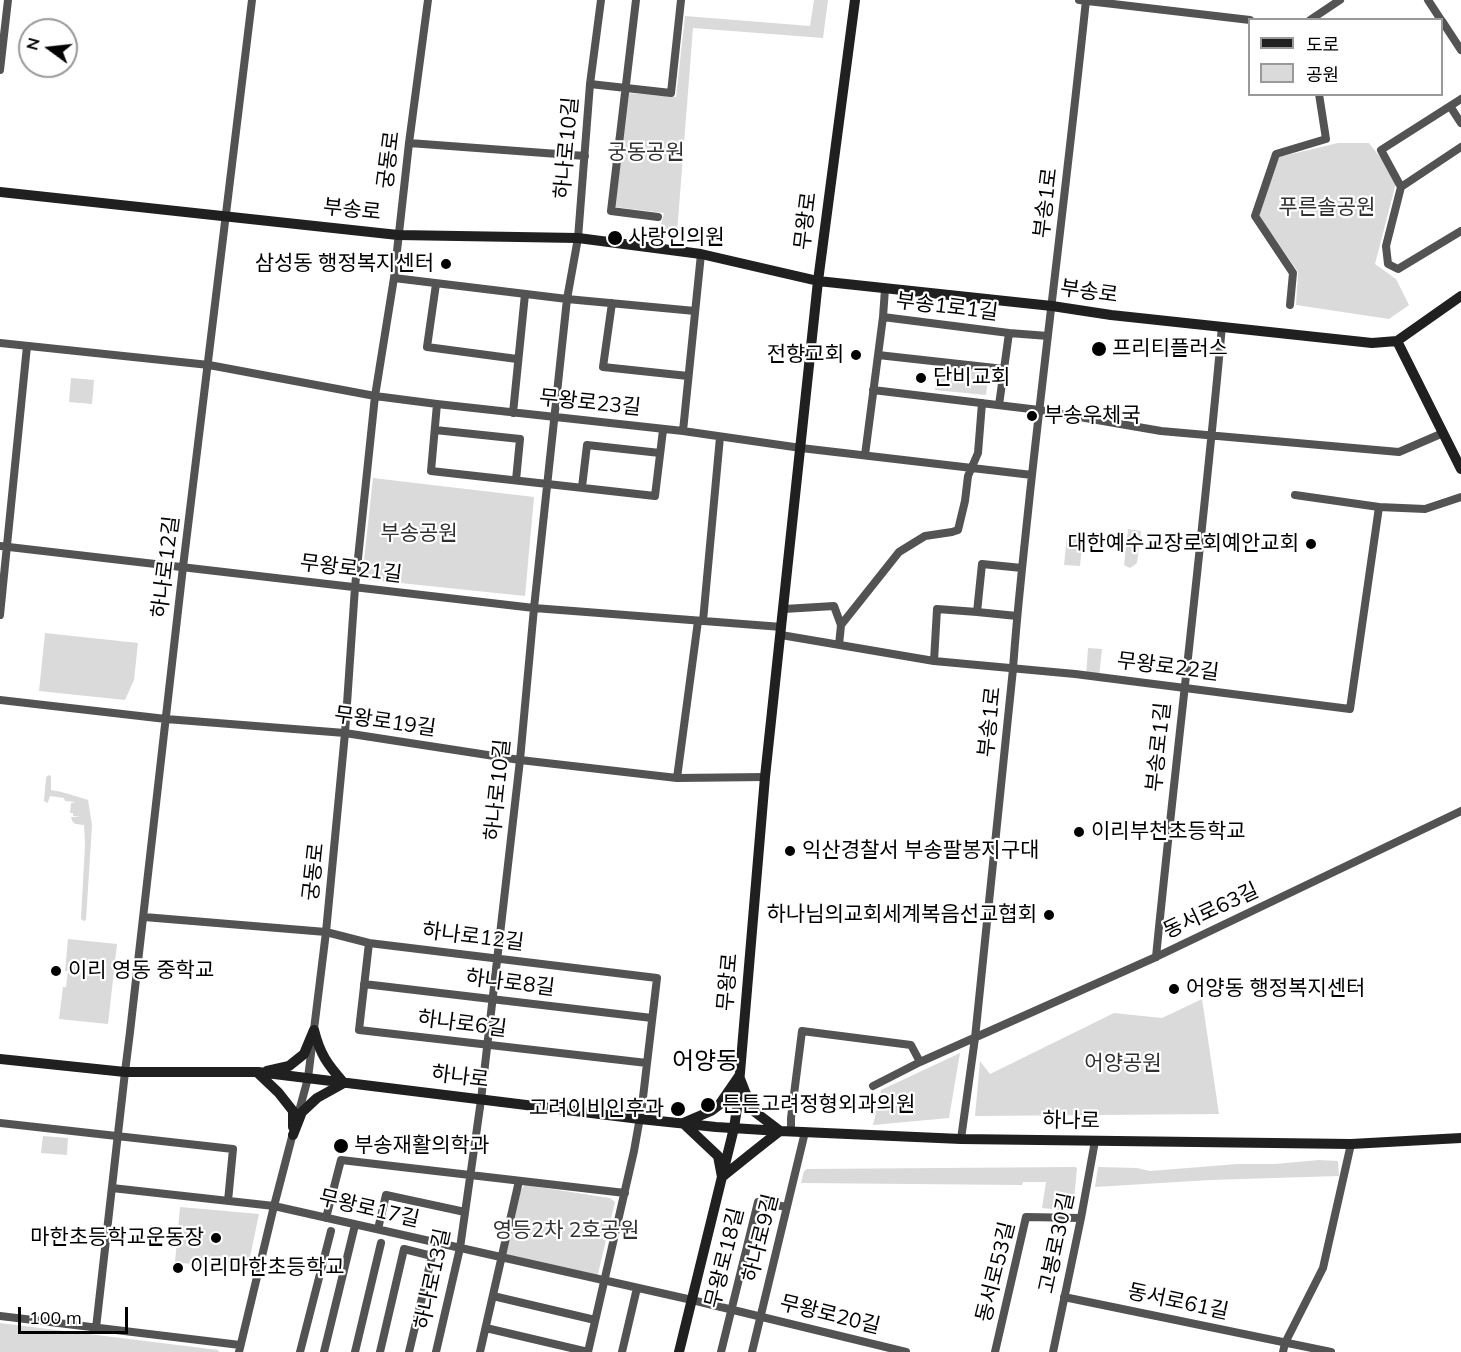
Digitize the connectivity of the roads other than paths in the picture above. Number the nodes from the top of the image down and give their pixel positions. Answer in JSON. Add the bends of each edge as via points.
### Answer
{"nodes":[{"id":1,"x":8,"y":0,"type":"edge"},
{"id":2,"x":252,"y":0,"type":"edge"},
{"id":3,"x":428,"y":0,"type":"edge"},
{"id":4,"x":601,"y":0,"type":"edge"},
{"id":5,"x":636,"y":0,"type":"edge"},
{"id":6,"x":681,"y":0,"type":"edge"},
{"id":7,"x":855,"y":0,"type":"edge"},
{"id":8,"x":1079,"y":0,"type":"edge"},
{"id":9,"x":1086,"y":0,"type":"edge"},
{"id":10,"x":1340,"y":0,"type":"edge"},
{"id":11,"x":1428,"y":0,"type":"edge"},
{"id":12,"x":1313,"y":18,"type":"edge"},
{"id":13,"x":1440,"y":18,"type":"edge"},
{"id":14,"x":1248,"y":20,"type":"edge"},
{"id":15,"x":1443,"y":23,"type":"edge"},
{"id":16,"x":1461,"y":50,"type":"edge"},
{"id":17,"x":0,"y":70,"type":"edge"},
{"id":18,"x":590,"y":84,"type":"junction"},
{"id":19,"x":626,"y":88,"type":"junction"},
{"id":20,"x":1319,"y":96,"type":"edge"},
{"id":21,"x":1461,"y":99,"type":"edge"},
{"id":22,"x":1450,"y":106,"type":"junction"},
{"id":23,"x":1461,"y":123,"type":"edge"},
{"id":24,"x":409,"y":143,"type":"junction"},
{"id":25,"x":1461,"y":147,"type":"edge"},
{"id":26,"x":585,"y":156,"type":"junction"},
{"id":27,"x":1401,"y":187,"type":"junction"},
{"id":28,"x":0,"y":192,"type":"edge"},
{"id":29,"x":226,"y":216,"type":"junction"},
{"id":30,"x":658,"y":217,"type":"dead end"},
{"id":31,"x":1461,"y":231,"type":"edge"},
{"id":32,"x":398,"y":235,"type":"junction"},
{"id":33,"x":578,"y":238,"type":"junction"},
{"id":34,"x":701,"y":254,"type":"junction"},
{"id":35,"x":394,"y":278,"type":"junction"},
{"id":36,"x":818,"y":281,"type":"junction"},
{"id":37,"x":436,"y":284,"type":"junction"},
{"id":38,"x":885,"y":289,"type":"junction"},
{"id":39,"x":525,"y":294,"type":"junction"},
{"id":40,"x":1461,"y":296,"type":"edge"},
{"id":41,"x":567,"y":299,"type":"junction"},
{"id":42,"x":612,"y":303,"type":"junction"},
{"id":43,"x":1290,"y":305,"type":"dead end"},
{"id":44,"x":1052,"y":306,"type":"junction"},
{"id":45,"x":695,"y":311,"type":"junction"},
{"id":46,"x":883,"y":317,"type":"junction"},
{"id":47,"x":1222,"y":327,"type":"junction"},
{"id":48,"x":1009,"y":333,"type":"junction"},
{"id":49,"x":1048,"y":336,"type":"junction"},
{"id":50,"x":1397,"y":341,"type":"junction"},
{"id":51,"x":0,"y":343,"type":"edge"},
{"id":52,"x":27,"y":346,"type":"junction"},
{"id":53,"x":878,"y":355,"type":"junction"},
{"id":54,"x":518,"y":359,"type":"junction"},
{"id":55,"x":209,"y":365,"type":"junction"},
{"id":56,"x":1004,"y":369,"type":"junction"},
{"id":57,"x":688,"y":376,"type":"junction"},
{"id":58,"x":873,"y":390,"type":"junction"},
{"id":59,"x":375,"y":396,"type":"junction"},
{"id":60,"x":982,"y":403,"type":"junction"},
{"id":61,"x":437,"y":404,"type":"junction"},
{"id":62,"x":999,"y":405,"type":"junction"},
{"id":63,"x":1039,"y":410,"type":"junction"},
{"id":64,"x":513,"y":413,"type":"junction"},
{"id":65,"x":555,"y":417,"type":"junction"},
{"id":66,"x":435,"y":430,"type":"junction"},
{"id":67,"x":663,"y":430,"type":"junction"},
{"id":68,"x":682,"y":431,"type":"junction"},
{"id":69,"x":1443,"y":433,"type":"junction"},
{"id":70,"x":1212,"y":434,"type":"junction"},
{"id":71,"x":720,"y":437,"type":"junction"},
{"id":72,"x":801,"y":448,"type":"junction"},
{"id":73,"x":660,"y":453,"type":"junction"},
{"id":74,"x":865,"y":455,"type":"junction"},
{"id":75,"x":972,"y":468,"type":"junction"},
{"id":76,"x":1461,"y":470,"type":"edge"},
{"id":77,"x":1032,"y":475,"type":"junction"},
{"id":78,"x":516,"y":480,"type":"junction"},
{"id":79,"x":547,"y":484,"type":"junction"},
{"id":80,"x":582,"y":488,"type":"junction"},
{"id":81,"x":1295,"y":495,"type":"dead end"},
{"id":82,"x":1461,"y":497,"type":"edge"},
{"id":83,"x":1379,"y":507,"type":"junction"},
{"id":84,"x":4,"y":546,"type":"edge"},
{"id":85,"x":183,"y":567,"type":"junction"},
{"id":86,"x":1022,"y":568,"type":"junction"},
{"id":87,"x":355,"y":587,"type":"junction"},
{"id":88,"x":534,"y":608,"type":"junction"},
{"id":89,"x":784,"y":609,"type":"junction"},
{"id":90,"x":977,"y":612,"type":"junction"},
{"id":91,"x":0,"y":615,"type":"edge"},
{"id":92,"x":1017,"y":616,"type":"junction"},
{"id":93,"x":700,"y":621,"type":"junction"},
{"id":94,"x":841,"y":625,"type":"junction"},
{"id":95,"x":781,"y":631,"type":"junction"},
{"id":96,"x":839,"y":645,"type":"junction"},
{"id":97,"x":934,"y":661,"type":"junction"},
{"id":98,"x":1013,"y":669,"type":"junction"},
{"id":99,"x":1184,"y":687,"type":"junction"},
{"id":100,"x":0,"y":700,"type":"edge"},
{"id":101,"x":166,"y":719,"type":"junction"},
{"id":102,"x":345,"y":733,"type":"junction"},
{"id":103,"x":520,"y":760,"type":"junction"},
{"id":104,"x":765,"y":777,"type":"junction"},
{"id":105,"x":677,"y":778,"type":"junction"},
{"id":106,"x":1461,"y":811,"type":"edge"},
{"id":107,"x":144,"y":917,"type":"junction"},
{"id":108,"x":326,"y":932,"type":"junction"},
{"id":109,"x":369,"y":943,"type":"junction"},
{"id":110,"x":1156,"y":957,"type":"junction"},
{"id":111,"x":497,"y":958,"type":"junction"},
{"id":112,"x":364,"y":984,"type":"junction"},
{"id":113,"x":492,"y":1000,"type":"junction"},
{"id":114,"x":652,"y":1018,"type":"junction"},
{"id":115,"x":314,"y":1030,"type":"junction"},
{"id":116,"x":975,"y":1038,"type":"junction"},
{"id":117,"x":487,"y":1046,"type":"junction"},
{"id":118,"x":0,"y":1059,"type":"edge"},
{"id":119,"x":920,"y":1062,"type":"junction"},
{"id":120,"x":647,"y":1064,"type":"junction"},
{"id":121,"x":124,"y":1072,"type":"junction"},
{"id":122,"x":258,"y":1072,"type":"junction"},
{"id":123,"x":739,"y":1076,"type":"junction"},
{"id":124,"x":308,"y":1078,"type":"junction"},
{"id":125,"x":344,"y":1083,"type":"junction"},
{"id":126,"x":873,"y":1086,"type":"dead end"},
{"id":127,"x":481,"y":1100,"type":"junction"},
{"id":128,"x":639,"y":1119,"type":"junction"},
{"id":129,"x":0,"y":1123,"type":"edge"},
{"id":130,"x":683,"y":1123,"type":"junction"},
{"id":131,"x":734,"y":1128,"type":"junction"},
{"id":132,"x":786,"y":1131,"type":"junction"},
{"id":133,"x":805,"y":1132,"type":"junction"},
{"id":134,"x":293,"y":1134,"type":"junction"},
{"id":135,"x":118,"y":1135,"type":"junction"},
{"id":136,"x":1461,"y":1138,"type":"edge"},
{"id":137,"x":961,"y":1139,"type":"junction"},
{"id":138,"x":1095,"y":1141,"type":"junction"},
{"id":139,"x":1351,"y":1144,"type":"junction"},
{"id":140,"x":471,"y":1174,"type":"junction"},
{"id":141,"x":722,"y":1177,"type":"junction"},
{"id":142,"x":519,"y":1181,"type":"junction"},
{"id":143,"x":112,"y":1188,"type":"junction"},
{"id":144,"x":625,"y":1193,"type":"junction"},
{"id":145,"x":228,"y":1201,"type":"junction"},
{"id":146,"x":274,"y":1206,"type":"junction"},
{"id":147,"x":787,"y":1208,"type":"junction"},
{"id":148,"x":465,"y":1212,"type":"junction"},
{"id":149,"x":326,"y":1218,"type":"junction"},
{"id":150,"x":1081,"y":1218,"type":"junction"},
{"id":151,"x":355,"y":1225,"type":"junction"},
{"id":152,"x":378,"y":1230,"type":"junction"},
{"id":153,"x":330,"y":1231,"type":"dead end"},
{"id":154,"x":381,"y":1243,"type":"dead end"},
{"id":155,"x":460,"y":1248,"type":"junction"},
{"id":156,"x":502,"y":1258,"type":"junction"},
{"id":157,"x":605,"y":1281,"type":"junction"},
{"id":158,"x":637,"y":1288,"type":"junction"},
{"id":159,"x":493,"y":1296,"type":"junction"},
{"id":160,"x":1064,"y":1297,"type":"junction"},
{"id":161,"x":692,"y":1300,"type":"junction"},
{"id":162,"x":731,"y":1310,"type":"junction"},
{"id":163,"x":0,"y":1316,"type":"edge"},
{"id":164,"x":760,"y":1317,"type":"junction"},
{"id":165,"x":596,"y":1320,"type":"junction"},
{"id":166,"x":96,"y":1328,"type":"junction"},
{"id":167,"x":486,"y":1328,"type":"junction"},
{"id":168,"x":1285,"y":1342,"type":"junction"},
{"id":169,"x":240,"y":1348,"type":"edge"},
{"id":170,"x":888,"y":1350,"type":"edge"},
{"id":171,"x":300,"y":1352,"type":"edge"},
{"id":172,"x":324,"y":1352,"type":"edge"},
{"id":173,"x":355,"y":1352,"type":"edge"},
{"id":174,"x":380,"y":1352,"type":"edge"},
{"id":175,"x":409,"y":1352,"type":"edge"},
{"id":176,"x":436,"y":1352,"type":"edge"},
{"id":177,"x":480,"y":1352,"type":"edge"},
{"id":178,"x":622,"y":1352,"type":"edge"},
{"id":179,"x":679,"y":1352,"type":"edge"},
{"id":180,"x":722,"y":1352,"type":"edge"},
{"id":181,"x":752,"y":1352,"type":"edge"},
{"id":182,"x":906,"y":1352,"type":"edge"},
{"id":183,"x":995,"y":1352,"type":"edge"},
{"id":184,"x":1053,"y":1352,"type":"edge"},
{"id":185,"x":1283,"y":1352,"type":"edge"},
{"id":186,"x":1329,"y":1352,"type":"edge"}],
"edges":[{"from":1,"to":17,"type":"street"},
{"from":2,"to":29,"type":"street","name":"하나로12길"},
{"from":3,"to":24,"type":"street","name":"궁동로"},
{"from":4,"to":18,"type":"street","name":"하나로10길"},
{"from":5,"to":19,"type":"street"},
{"from":6,"to":19,"type":"street","via":[[670,93]]},
{"from":7,"to":36,"type":"street","name":"무왕로"},
{"from":8,"to":9,"type":"street"},
{"from":9,"to":14,"type":"street"},
{"from":9,"to":44,"type":"street","name":"부송1로"},
{"from":10,"to":12,"type":"street"},
{"from":11,"to":13,"type":"street"},
{"from":15,"to":16,"type":"street"},
{"from":18,"to":19,"type":"street"},
{"from":18,"to":26,"type":"street","name":"하나로10길"},
{"from":19,"to":30,"type":"street","via":[[611,211]]},
{"from":20,"to":43,"type":"street","via":[[1326,139],[1276,154],[1255,216],[1293,273]]},
{"from":21,"to":22,"type":"street"},
{"from":22,"to":23,"type":"street"},
{"from":22,"to":27,"type":"street","via":[[1381,150]]},
{"from":24,"to":26,"type":"street"},
{"from":24,"to":32,"type":"street","name":"궁동로"},
{"from":25,"to":27,"type":"street"},
{"from":26,"to":33,"type":"street","name":"하나로10길"},
{"from":27,"to":31,"type":"street","via":[[1386,246],[1388,264],[1398,269]]},
{"from":28,"to":29,"type":"street","name":"부송로"},
{"from":29,"to":32,"type":"street","name":"부송로"},
{"from":29,"to":55,"type":"street","name":"하나로12길"},
{"from":32,"to":33,"type":"street","name":"부송로"},
{"from":32,"to":35,"type":"street","name":"궁동로"},
{"from":33,"to":34,"type":"street","name":"부송로"},
{"from":33,"to":41,"type":"street","name":"하나로10길"},
{"from":34,"to":36,"type":"street","name":"부송로"},
{"from":34,"to":45,"type":"street"},
{"from":35,"to":37,"type":"street"},
{"from":35,"to":59,"type":"street","name":"궁동로"},
{"from":36,"to":38,"type":"street","name":"부송로"},
{"from":36,"to":72,"type":"street","name":"무왕로"},
{"from":37,"to":39,"type":"street"},
{"from":37,"to":54,"type":"street","via":[[427,347]]},
{"from":38,"to":44,"type":"street","name":"부송로"},
{"from":38,"to":46,"type":"street"},
{"from":39,"to":41,"type":"street"},
{"from":39,"to":54,"type":"street","name":"무왕로23길"},
{"from":40,"to":50,"type":"street"},
{"from":41,"to":42,"type":"street"},
{"from":41,"to":65,"type":"street","name":"하나로10길"},
{"from":42,"to":45,"type":"street"},
{"from":42,"to":57,"type":"street","name":"무왕로23길","via":[[603,367]]},
{"from":44,"to":47,"type":"street","name":"부송로"},
{"from":44,"to":49,"type":"street","name":"부송1로"},
{"from":45,"to":57,"type":"street"},
{"from":46,"to":48,"type":"street","name":"부송1로1길"},
{"from":46,"to":53,"type":"street","name":"부송1로1길"},
{"from":47,"to":50,"type":"street","name":"부송로","via":[[1372,344]]},
{"from":47,"to":70,"type":"street","name":"부송로1길"},
{"from":48,"to":49,"type":"street","name":"부송1로1길"},
{"from":48,"to":56,"type":"street","name":"부송1로1길"},
{"from":49,"to":63,"type":"street","name":"부송1로"},
{"from":50,"to":69,"type":"street"},
{"from":51,"to":52,"type":"street"},
{"from":52,"to":55,"type":"street"},
{"from":52,"to":84,"type":"street"},
{"from":53,"to":56,"type":"street"},
{"from":53,"to":58,"type":"street","name":"부송1로1길"},
{"from":54,"to":64,"type":"street","name":"무왕로23길"},
{"from":55,"to":59,"type":"street"},
{"from":55,"to":85,"type":"street","name":"하나로12길"},
{"from":56,"to":62,"type":"street","name":"부송1로1길"},
{"from":57,"to":68,"type":"street"},
{"from":58,"to":60,"type":"street"},
{"from":58,"to":74,"type":"street","name":"부송1로1길"},
{"from":59,"to":61,"type":"street","name":"무왕로23길"},
{"from":59,"to":87,"type":"street","name":"궁동로"},
{"from":60,"to":62,"type":"street"},
{"from":60,"to":75,"type":"street","via":[[978,453]]},
{"from":61,"to":64,"type":"street","name":"무왕로23길"},
{"from":61,"to":66,"type":"street"},
{"from":62,"to":63,"type":"street"},
{"from":63,"to":70,"type":"street","via":[[1161,431]]},
{"from":63,"to":77,"type":"street","name":"부송1로"},
{"from":64,"to":65,"type":"street","name":"무왕로23길"},
{"from":65,"to":67,"type":"street","name":"무왕로23길"},
{"from":65,"to":79,"type":"street","name":"하나로10길"},
{"from":66,"to":78,"type":"street","via":[[520,439]]},
{"from":66,"to":78,"type":"street","via":[[431,471]]},
{"from":67,"to":68,"type":"street","name":"무왕로23길"},
{"from":67,"to":73,"type":"street","name":"무왕로23길"},
{"from":68,"to":71,"type":"street","name":"무왕로23길"},
{"from":69,"to":70,"type":"street","via":[[1399,452]]},
{"from":69,"to":76,"type":"street"},
{"from":70,"to":99,"type":"street","name":"부송로1길"},
{"from":71,"to":72,"type":"street","name":"무왕로23길"},
{"from":71,"to":93,"type":"street"},
{"from":72,"to":74,"type":"street"},
{"from":72,"to":89,"type":"street","name":"무왕로"},
{"from":73,"to":80,"type":"street","via":[[587,445]]},
{"from":73,"to":80,"type":"street","name":"무왕로23길","via":[[655,496]]},
{"from":74,"to":75,"type":"street"},
{"from":75,"to":77,"type":"street"},
{"from":75,"to":94,"type":"street","via":[[958,530],[925,536],[899,552]]},
{"from":77,"to":86,"type":"street","name":"부송1로"},
{"from":78,"to":79,"type":"street"},
{"from":79,"to":80,"type":"street"},
{"from":79,"to":88,"type":"street","name":"하나로10길"},
{"from":81,"to":83,"type":"street"},
{"from":82,"to":83,"type":"street","via":[[1425,509]]},
{"from":83,"to":99,"type":"street","name":"무왕로22길","via":[[1350,709]]},
{"from":84,"to":85,"type":"street","name":"무왕로21길"},
{"from":84,"to":91,"type":"street"},
{"from":85,"to":87,"type":"street","name":"무왕로21길"},
{"from":85,"to":101,"type":"street","name":"하나로12길"},
{"from":86,"to":90,"type":"street","via":[[982,564]]},
{"from":86,"to":92,"type":"street","name":"부송1로"},
{"from":87,"to":88,"type":"street","name":"무왕로21길"},
{"from":87,"to":102,"type":"street","name":"궁동로"},
{"from":88,"to":93,"type":"street","name":"무왕로21길"},
{"from":88,"to":103,"type":"street","name":"하나로10길"},
{"from":89,"to":94,"type":"street","via":[[834,606]]},
{"from":89,"to":95,"type":"street","name":"무왕로"},
{"from":90,"to":92,"type":"street"},
{"from":90,"to":97,"type":"street","via":[[937,609]]},
{"from":92,"to":98,"type":"street","name":"부송1로"},
{"from":93,"to":95,"type":"street","name":"무왕로21길"},
{"from":93,"to":105,"type":"street"},
{"from":94,"to":96,"type":"street"},
{"from":95,"to":96,"type":"street","name":"무왕로22길"},
{"from":95,"to":104,"type":"street","name":"무왕로"},
{"from":96,"to":97,"type":"street","name":"무왕로22길"},
{"from":97,"to":98,"type":"street","name":"무왕로22길"},
{"from":98,"to":99,"type":"street","name":"무왕로22길"},
{"from":98,"to":116,"type":"street","name":"부송1로"},
{"from":99,"to":110,"type":"street","name":"부송로1길"},
{"from":100,"to":101,"type":"street","name":"무왕로19길"},
{"from":101,"to":102,"type":"street","name":"무왕로19길"},
{"from":101,"to":107,"type":"street","name":"하나로12길"},
{"from":102,"to":103,"type":"street","name":"무왕로19길"},
{"from":102,"to":108,"type":"street","name":"궁동로"},
{"from":103,"to":105,"type":"street","name":"무왕로19길"},
{"from":103,"to":111,"type":"street","name":"하나로10길"},
{"from":104,"to":105,"type":"street","name":"무왕로19길"},
{"from":104,"to":123,"type":"street","name":"무왕로"},
{"from":106,"to":110,"type":"street","name":"동서로63길"},
{"from":107,"to":108,"type":"street","name":"하나로12길"},
{"from":107,"to":121,"type":"street","name":"하나로12길"},
{"from":108,"to":109,"type":"street","name":"하나로12길"},
{"from":108,"to":115,"type":"street","name":"궁동로"},
{"from":109,"to":111,"type":"street","name":"하나로12길"},
{"from":109,"to":112,"type":"street","name":"하나로6길"},
{"from":110,"to":116,"type":"street","name":"동서로63길"},
{"from":111,"to":113,"type":"street","name":"하나로10길"},
{"from":111,"to":114,"type":"street","name":"하나로12길","via":[[657,978]]},
{"from":112,"to":113,"type":"street","name":"하나로8길"},
{"from":112,"to":117,"type":"street","name":"하나로6길","via":[[359,1030]]},
{"from":113,"to":114,"type":"street","name":"하나로8길"},
{"from":113,"to":117,"type":"street","name":"하나로10길"},
{"from":114,"to":120,"type":"street","name":"하나로12길"},
{"from":115,"to":122,"type":"street","via":[[304,1054],[289,1066]]},
{"from":115,"to":124,"type":"street","name":"궁동로"},
{"from":115,"to":125,"type":"street","via":[[318,1048]]},
{"from":116,"to":119,"type":"street"},
{"from":116,"to":137,"type":"street","name":"부송1로"},
{"from":117,"to":120,"type":"street","name":"하나로6길"},
{"from":117,"to":127,"type":"street","name":"하나로10길"},
{"from":118,"to":121,"type":"street","name":"하나로"},
{"from":119,"to":126,"type":"street"},
{"from":119,"to":132,"type":"street","via":[[911,1045],[802,1031]]},
{"from":120,"to":128,"type":"street","name":"하나로12길"},
{"from":121,"to":122,"type":"street","name":"하나로"},
{"from":121,"to":135,"type":"street"},
{"from":122,"to":124,"type":"street","name":"하나로"},
{"from":122,"to":134,"type":"street","via":[[293,1111]]},
{"from":123,"to":130,"type":"street","via":[[711,1112]]},
{"from":123,"to":131,"type":"street","name":"무왕로"},
{"from":123,"to":132,"type":"street","via":[[755,1112]]},
{"from":124,"to":125,"type":"street","name":"하나로"},
{"from":124,"to":134,"type":"street","name":"궁동로"},
{"from":125,"to":127,"type":"street","name":"하나로"},
{"from":125,"to":134,"type":"street","via":[[302,1112]]},
{"from":127,"to":128,"type":"street","name":"하나로"},
{"from":127,"to":140,"type":"street","name":"하나로13길"},
{"from":128,"to":130,"type":"street","name":"하나로"},
{"from":128,"to":144,"type":"street","name":"하나로12길"},
{"from":129,"to":135,"type":"street"},
{"from":130,"to":131,"type":"street","name":"하나로"},
{"from":130,"to":141,"type":"street","via":[[718,1156]]},
{"from":131,"to":132,"type":"street","name":"하나로"},
{"from":131,"to":141,"type":"street","name":"무왕로"},
{"from":132,"to":133,"type":"street","name":"하나로"},
{"from":132,"to":141,"type":"street","via":[[759,1146]]},
{"from":133,"to":137,"type":"street","name":"하나로"},
{"from":133,"to":147,"type":"street","name":"하나로9길"},
{"from":134,"to":146,"type":"street","name":"궁동로"},
{"from":135,"to":143,"type":"street"},
{"from":135,"to":145,"type":"street","via":[[233,1149]]},
{"from":136,"to":139,"type":"street","name":"하나로"},
{"from":137,"to":138,"type":"street","name":"하나로"},
{"from":138,"to":139,"type":"street","name":"하나로"},
{"from":138,"to":150,"type":"street","name":"고봉로30길"},
{"from":139,"to":168,"type":"street","via":[[1323,1268]]},
{"from":140,"to":142,"type":"street"},
{"from":140,"to":148,"type":"street","name":"하나로13길"},
{"from":140,"to":149,"type":"street","via":[[340,1160]]},
{"from":141,"to":161,"type":"street","name":"무왕로"},
{"from":142,"to":144,"type":"street"},
{"from":142,"to":156,"type":"street"},
{"from":143,"to":145,"type":"street","name":"무왕로17길"},
{"from":143,"to":166,"type":"street"},
{"from":144,"to":157,"type":"street","name":"하나로12길"},
{"from":145,"to":146,"type":"street","name":"무왕로17길"},
{"from":146,"to":149,"type":"street","name":"무왕로17길"},
{"from":146,"to":169,"type":"street","name":"궁동로"},
{"from":147,"to":162,"type":"street","name":"무왕로18길","via":[[758,1202]]},
{"from":147,"to":164,"type":"street","name":"하나로9길"},
{"from":148,"to":152,"type":"street","name":"하나로13길","via":[[386,1195]]},
{"from":148,"to":155,"type":"street","name":"하나로13길"},
{"from":149,"to":151,"type":"street","name":"무왕로17길"},
{"from":150,"to":160,"type":"street","name":"고봉로30길"},
{"from":150,"to":183,"type":"street","name":"동서로53길","via":[[1026,1217]]},
{"from":151,"to":152,"type":"street","name":"무왕로17길"},
{"from":151,"to":172,"type":"street"},
{"from":152,"to":155,"type":"street","name":"무왕로17길"},
{"from":153,"to":171,"type":"street"},
{"from":154,"to":173,"type":"street"},
{"from":155,"to":156,"type":"street","name":"무왕로17길"},
{"from":155,"to":176,"type":"street","name":"하나로13길"},
{"from":156,"to":157,"type":"street","name":"무왕로17길"},
{"from":156,"to":159,"type":"street"},
{"from":157,"to":158,"type":"street","name":"무왕로17길"},
{"from":157,"to":165,"type":"street","name":"하나로12길"},
{"from":158,"to":161,"type":"street","name":"무왕로17길"},
{"from":158,"to":178,"type":"street"},
{"from":159,"to":165,"type":"street"},
{"from":159,"to":167,"type":"street"},
{"from":160,"to":168,"type":"street","name":"동서로61길"},
{"from":160,"to":184,"type":"street","name":"고봉로30길"},
{"from":161,"to":162,"type":"street","name":"무왕로20길"},
{"from":161,"to":179,"type":"street","name":"무왕로"},
{"from":162,"to":164,"type":"street","name":"무왕로20길"},
{"from":162,"to":180,"type":"street","name":"무왕로18길"},
{"from":163,"to":166,"type":"street","name":"궁동로"},
{"from":164,"to":170,"type":"street","name":"무왕로20길"},
{"from":164,"to":181,"type":"street","name":"하나로9길"},
{"from":165,"to":167,"type":"street","name":"하나로12길","via":[[588,1352]]},
{"from":166,"to":169,"type":"street","name":"궁동로"},
{"from":167,"to":177,"type":"street"},
{"from":168,"to":185,"type":"street"},
{"from":168,"to":186,"type":"street","name":"동서로61길"},
{"from":170,"to":182,"type":"street","name":"무왕로20길"},
{"from":174,"to":175,"type":"street","via":[[404,1249],[432,1256]]}]}
